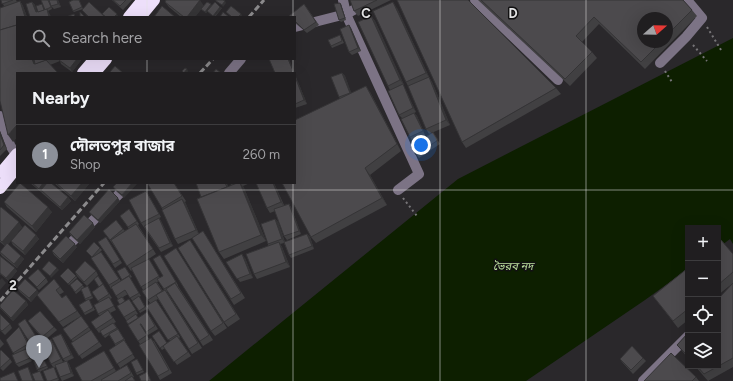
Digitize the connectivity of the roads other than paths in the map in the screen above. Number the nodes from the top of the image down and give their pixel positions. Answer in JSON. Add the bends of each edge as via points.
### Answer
{"nodes":[{"id":1,"x":143,"y":0,"type":"edge"},
{"id":2,"x":154,"y":0,"type":"edge"},
{"id":3,"x":343,"y":0,"type":"edge"},
{"id":4,"x":372,"y":0,"type":"edge"},
{"id":5,"x":475,"y":0,"type":"edge"},
{"id":6,"x":687,"y":0,"type":"edge"},
{"id":7,"x":346,"y":14,"type":"junction"},
{"id":8,"x":130,"y":16,"type":"edge"},
{"id":9,"x":141,"y":16,"type":"edge"},
{"id":10,"x":296,"y":27,"type":"edge"},
{"id":11,"x":94,"y":60,"type":"edge"},
{"id":12,"x":105,"y":60,"type":"edge"},
{"id":13,"x":240,"y":60,"type":"edge"},
{"id":14,"x":660,"y":63,"type":"dead end"},
{"id":15,"x":84,"y":72,"type":"edge"},
{"id":16,"x":95,"y":72,"type":"edge"},
{"id":17,"x":230,"y":72,"type":"edge"},
{"id":18,"x":558,"y":80,"type":"edge"},
{"id":19,"x":0,"y":116,"type":"edge"},
{"id":20,"x":16,"y":159,"type":"edge"},
{"id":21,"x":0,"y":175,"type":"edge"},
{"id":22,"x":129,"y":184,"type":"edge"},
{"id":23,"x":0,"y":188,"type":"edge"},
{"id":24,"x":398,"y":190,"type":"road end"},
{"id":25,"x":58,"y":257,"type":"edge"},
{"id":26,"x":685,"y":339,"type":"edge"},
{"id":27,"x":644,"y":381,"type":"edge"}],
"edges":[{"from":1,"to":8,"type":"highway"},
{"from":2,"to":9,"type":"highway"},
{"from":3,"to":7,"type":"street"},
{"from":4,"to":7,"type":"street"},
{"from":5,"to":18,"type":"street"},
{"from":6,"to":14,"type":"street","via":[[702,18]]},
{"from":7,"to":10,"type":"street"},
{"from":7,"to":24,"type":"street","via":[[418,174]]},
{"from":11,"to":15,"type":"highway"},
{"from":12,"to":16,"type":"highway"},
{"from":13,"to":17,"type":"street"},
{"from":19,"to":20,"type":"street"},
{"from":20,"to":21,"type":"highway"},
{"from":20,"to":23,"type":"highway"},
{"from":22,"to":25,"type":"street"},
{"from":26,"to":27,"type":"street"}]}
